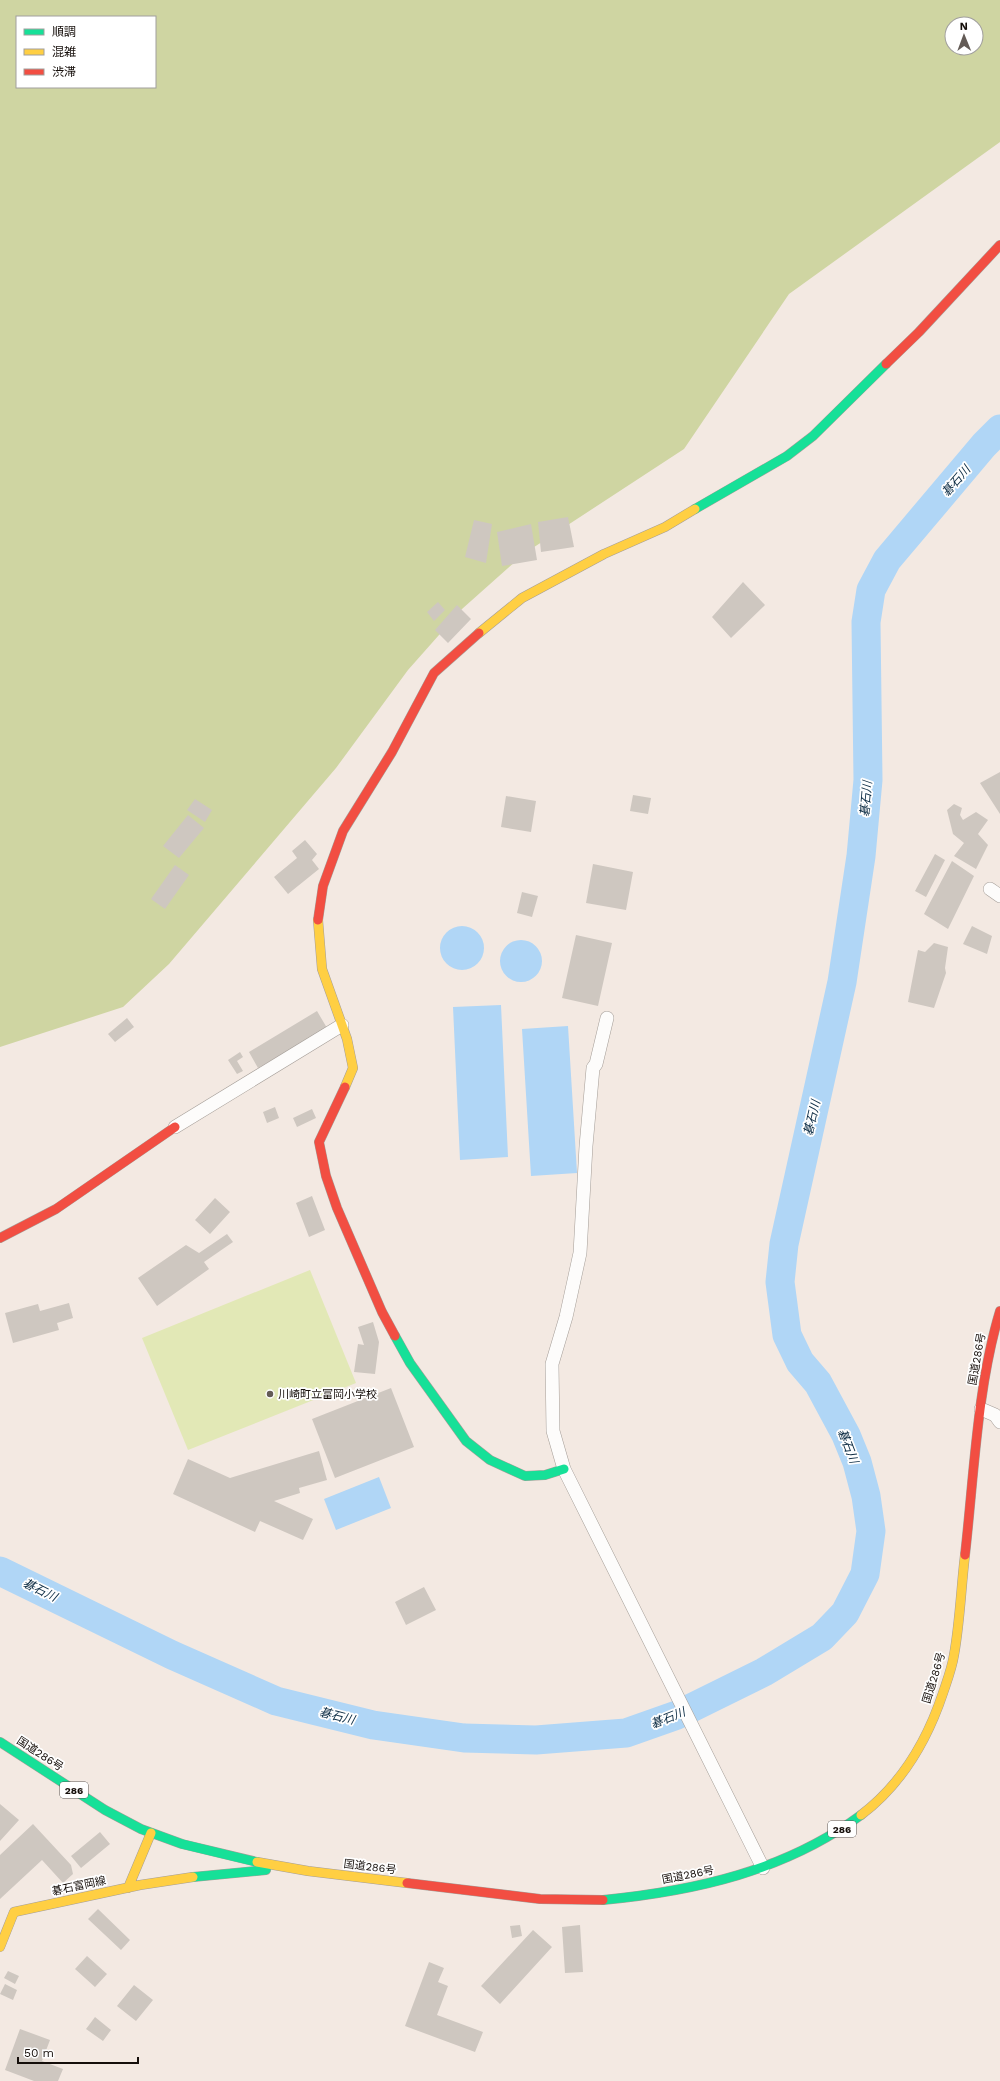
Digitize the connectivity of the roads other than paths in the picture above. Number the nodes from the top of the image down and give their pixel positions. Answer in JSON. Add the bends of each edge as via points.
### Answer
{"nodes":[{"id":1,"x":1000,"y":245,"type":"edge"},
{"id":2,"x":607,"y":1018,"type":"dead end"},
{"id":3,"x":342,"y":1025,"type":"junction"},
{"id":4,"x":175,"y":1127,"type":"joint"},
{"id":5,"x":0,"y":1238,"type":"edge"},
{"id":6,"x":1000,"y":1311,"type":"edge"},
{"id":7,"x":981,"y":1409,"type":"junction"},
{"id":8,"x":1000,"y":1422,"type":"edge"},
{"id":9,"x":564,"y":1469,"type":"junction"},
{"id":10,"x":0,"y":1742,"type":"edge"},
{"id":11,"x":151,"y":1833,"type":"junction"},
{"id":12,"x":763,"y":1868,"type":"junction"},
{"id":13,"x":295,"y":1869,"type":"junction"},
{"id":14,"x":128,"y":1888,"type":"junction"},
{"id":15,"x":0,"y":1912,"type":"edge"},
{"id":16,"x":14,"y":1912,"type":"junction"},
{"id":17,"x":0,"y":1947,"type":"edge"}],
"edges":[{"from":1,"to":3,"type":"main road","via":[[918,332],[812,436],[787,456],[665,527],[604,554],[522,598],[434,673],[392,752],[343,831],[322,886],[318,917],[322,969]]},
{"from":2,"to":9,"type":"street","via":[[593,1068],[580,1253],[552,1364],[553,1432]]},
{"from":3,"to":4,"type":"street"},
{"from":3,"to":9,"type":"main road","via":[[352,1068],[319,1142],[326,1176],[337,1208],[382,1312],[410,1363],[466,1440],[490,1460],[525,1476],[545,1475]]},
{"from":4,"to":5,"type":"main road","via":[[56,1209]]},
{"from":6,"to":7,"type":"main road","name":"国道286号","number":"286","via":[[993,1334]]},
{"from":7,"to":8,"type":"street","via":[[995,1416]]},
{"from":7,"to":12,"type":"main road","name":"国道286号","number":"286","via":[[954,1656],[928,1732],[905,1772],[872,1806],[850,1824],[819,1842]]},
{"from":9,"to":12,"type":"street"},
{"from":10,"to":11,"type":"main road","name":"国道286号","number":"286","via":[[120,1819]]},
{"from":11,"to":13,"type":"main road","name":"国道286号","number":"286","via":[[235,1858]]},
{"from":11,"to":14,"type":"main road"},
{"from":12,"to":13,"type":"main road","name":"国道286号","number":"286","via":[[723,1880],[621,1899],[559,1900]]},
{"from":13,"to":14,"type":"main road","name":"碁石富岡線","via":[[226,1871]]},
{"from":14,"to":16,"type":"main road","name":"碁石富岡線"},
{"from":15,"to":16,"type":"main road","name":"碁石富岡線"},
{"from":16,"to":17,"type":"main road"}]}
